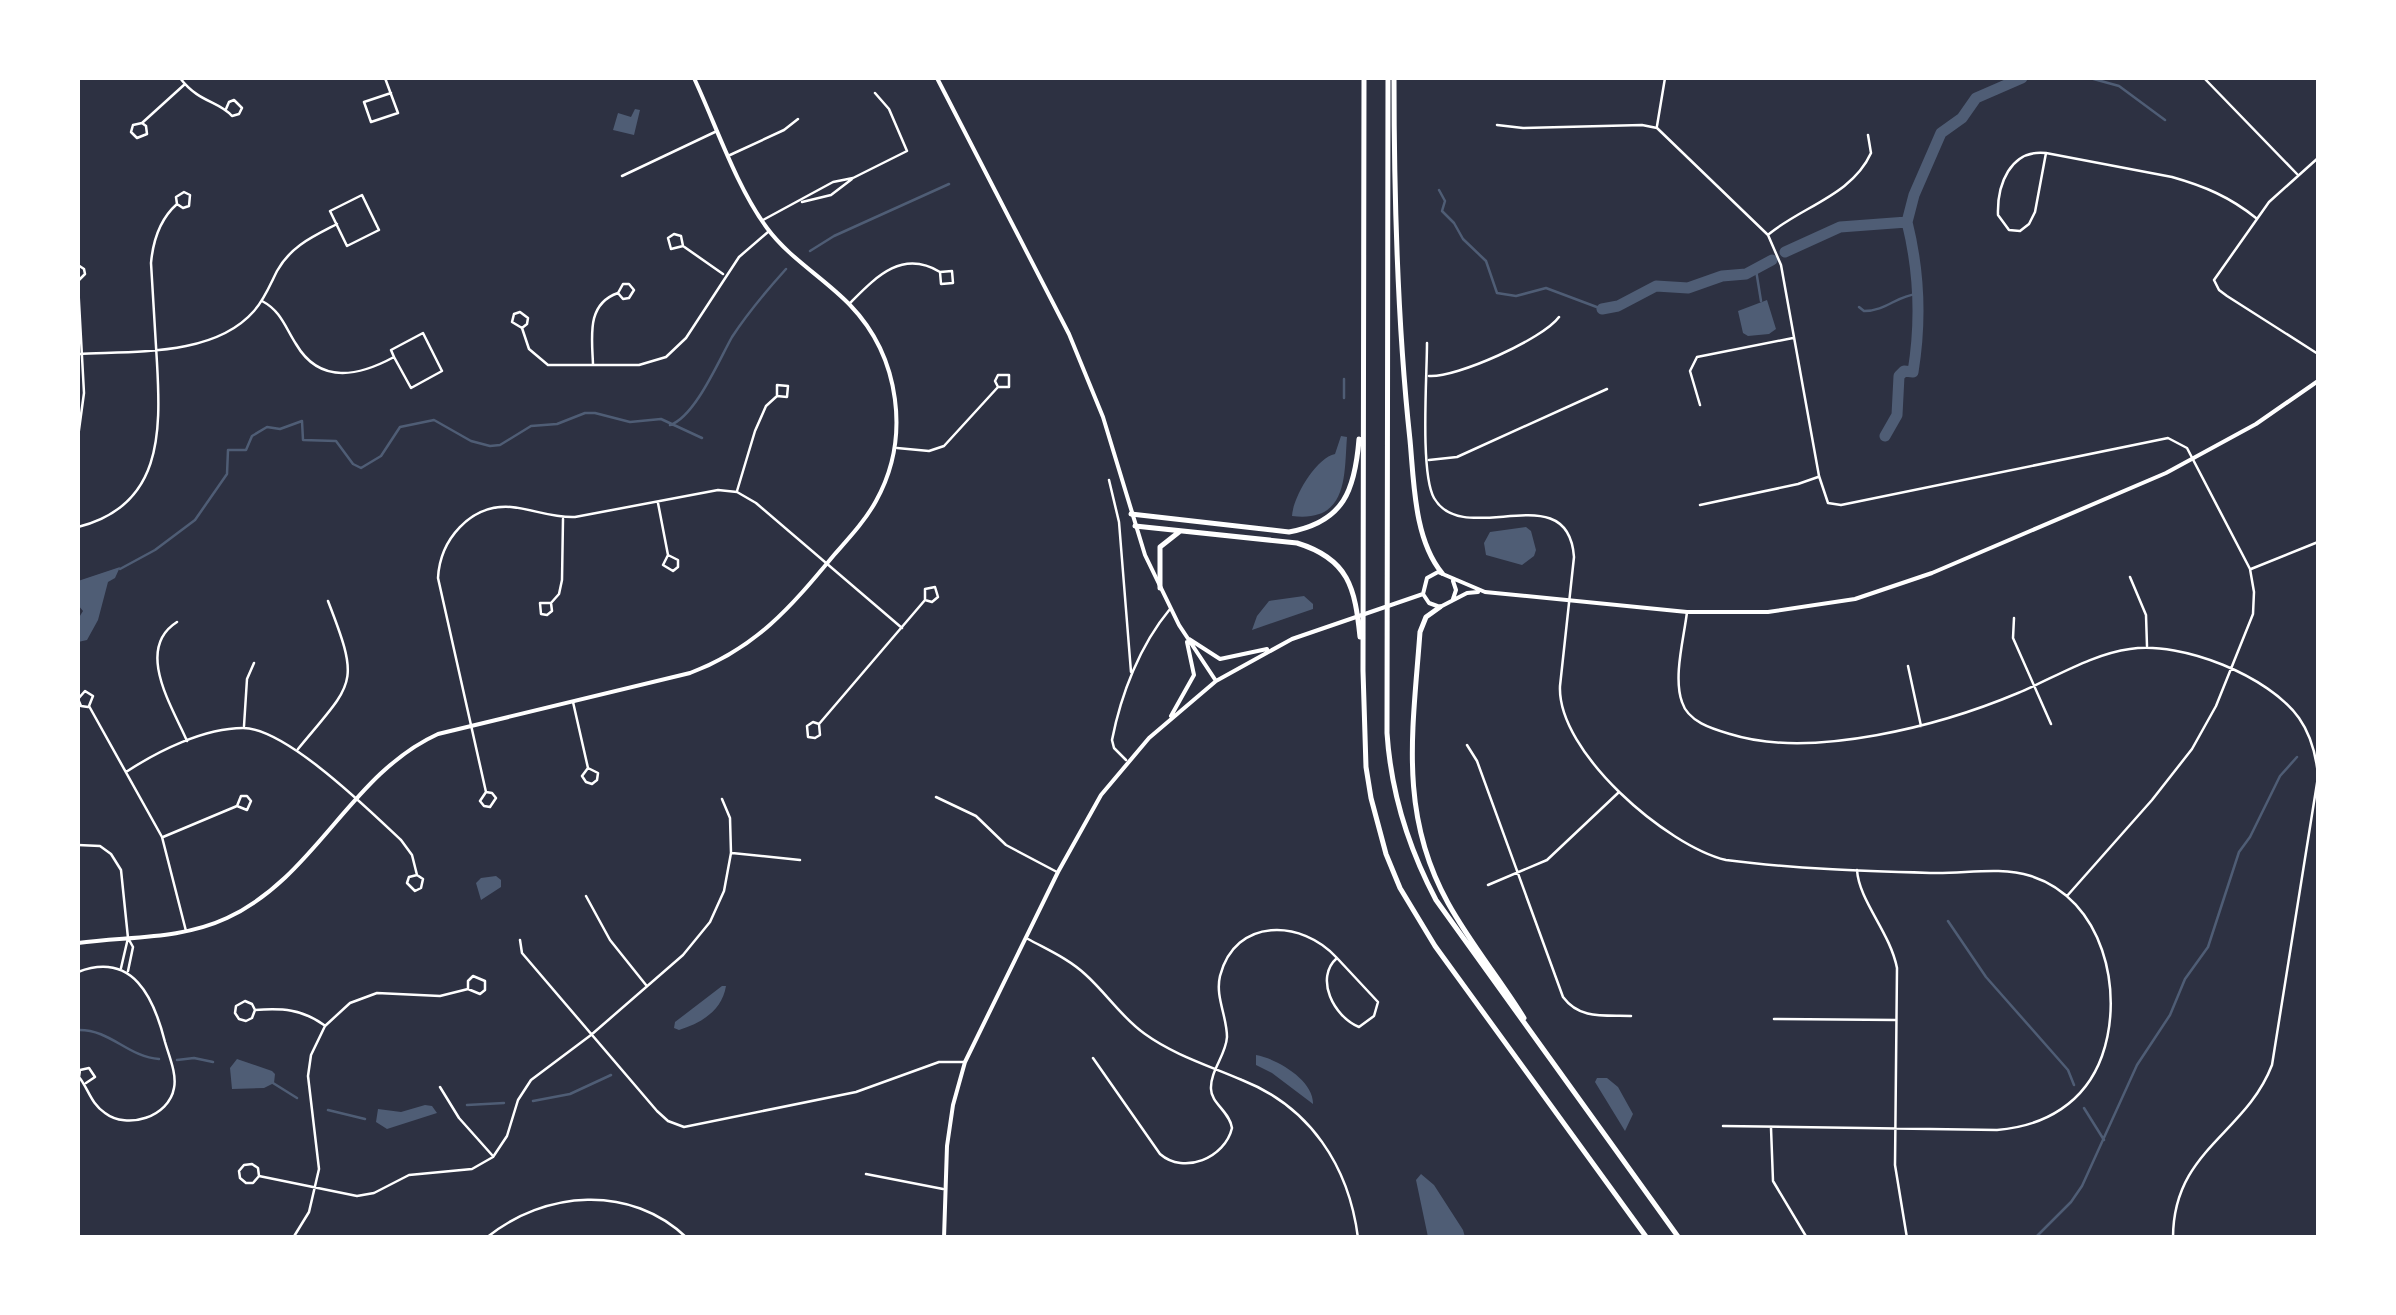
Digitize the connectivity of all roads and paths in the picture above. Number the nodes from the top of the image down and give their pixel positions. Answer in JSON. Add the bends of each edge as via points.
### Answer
{"nodes":[{"id":1,"x":180,"y":78,"type":"edge"},
{"id":2,"x":386,"y":78,"type":"edge"},
{"id":3,"x":694,"y":78,"type":"edge"},
{"id":4,"x":937,"y":78,"type":"edge"},
{"id":5,"x":1364,"y":78,"type":"edge"},
{"id":6,"x":1391,"y":78,"type":"edge"},
{"id":7,"x":1666,"y":78,"type":"edge"},
{"id":8,"x":2204,"y":78,"type":"edge"},
{"id":9,"x":185,"y":84,"type":"junction"},
{"id":10,"x":390,"y":92,"type":"junction"},
{"id":11,"x":874,"y":93,"type":"dead end"},
{"id":12,"x":226,"y":109,"type":"dead end"},
{"id":13,"x":798,"y":119,"type":"dead end"},
{"id":14,"x":142,"y":123,"type":"dead end"},
{"id":15,"x":1497,"y":124,"type":"dead end"},
{"id":16,"x":1657,"y":128,"type":"junction"},
{"id":17,"x":718,"y":130,"type":"junction"},
{"id":18,"x":1868,"y":135,"type":"dead end"},
{"id":19,"x":2046,"y":153,"type":"junction"},
{"id":20,"x":730,"y":154,"type":"junction"},
{"id":21,"x":2318,"y":158,"type":"edge"},
{"id":22,"x":2298,"y":175,"type":"junction"},
{"id":23,"x":622,"y":176,"type":"dead end"},
{"id":24,"x":854,"y":178,"type":"junction"},
{"id":25,"x":800,"y":202,"type":"junction"},
{"id":26,"x":176,"y":204,"type":"dead end"},
{"id":27,"x":2256,"y":218,"type":"junction"},
{"id":28,"x":762,"y":221,"type":"junction"},
{"id":29,"x":336,"y":224,"type":"junction"},
{"id":30,"x":769,"y":232,"type":"junction"},
{"id":31,"x":1768,"y":235,"type":"junction"},
{"id":32,"x":683,"y":246,"type":"dead end"},
{"id":33,"x":78,"y":265,"type":"edge"},
{"id":34,"x":940,"y":272,"type":"dead end"},
{"id":35,"x":724,"y":275,"type":"junction"},
{"id":36,"x":78,"y":283,"type":"edge"},
{"id":37,"x":618,"y":293,"type":"dead end"},
{"id":38,"x":262,"y":301,"type":"junction"},
{"id":39,"x":849,"y":304,"type":"junction"},
{"id":40,"x":1559,"y":317,"type":"dead end"},
{"id":41,"x":522,"y":328,"type":"dead end"},
{"id":42,"x":1794,"y":338,"type":"junction"},
{"id":43,"x":1427,"y":343,"type":"dead end"},
{"id":44,"x":156,"y":349,"type":"junction"},
{"id":45,"x":80,"y":354,"type":"edge"},
{"id":46,"x":2318,"y":354,"type":"edge"},
{"id":47,"x":394,"y":357,"type":"junction"},
{"id":48,"x":592,"y":366,"type":"junction"},
{"id":49,"x":1428,"y":376,"type":"junction"},
{"id":50,"x":2318,"y":381,"type":"edge"},
{"id":51,"x":998,"y":387,"type":"dead end"},
{"id":52,"x":1606,"y":389,"type":"dead end"},
{"id":53,"x":776,"y":396,"type":"dead end"},
{"id":54,"x":1362,"y":406,"type":"junction"},
{"id":55,"x":1700,"y":406,"type":"dead end"},
{"id":56,"x":78,"y":437,"type":"edge"},
{"id":57,"x":78,"y":444,"type":"edge"},
{"id":58,"x":895,"y":448,"type":"junction"},
{"id":59,"x":78,"y":450,"type":"edge"},
{"id":60,"x":2194,"y":459,"type":"junction"},
{"id":61,"x":1428,"y":460,"type":"junction"},
{"id":62,"x":1819,"y":476,"type":"junction"},
{"id":63,"x":1109,"y":480,"type":"dead end"},
{"id":64,"x":737,"y":492,"type":"junction"},
{"id":65,"x":658,"y":502,"type":"junction"},
{"id":66,"x":1700,"y":504,"type":"dead end"},
{"id":67,"x":1131,"y":514,"type":"junction"},
{"id":68,"x":563,"y":517,"type":"junction"},
{"id":69,"x":1135,"y":526,"type":"junction"},
{"id":70,"x":78,"y":527,"type":"edge"},
{"id":71,"x":1180,"y":531,"type":"junction"},
{"id":72,"x":2318,"y":542,"type":"edge"},
{"id":73,"x":668,"y":556,"type":"dead end"},
{"id":74,"x":827,"y":564,"type":"junction"},
{"id":75,"x":2250,"y":569,"type":"junction"},
{"id":76,"x":1442,"y":572,"type":"junction"},
{"id":77,"x":2130,"y":577,"type":"dead end"},
{"id":78,"x":1454,"y":580,"type":"junction"},
{"id":79,"x":1160,"y":588,"type":"junction"},
{"id":80,"x":1485,"y":592,"type":"junction"},
{"id":81,"x":1422,"y":594,"type":"junction"},
{"id":82,"x":1453,"y":599,"type":"junction"},
{"id":83,"x":925,"y":600,"type":"dead end"},
{"id":84,"x":1570,"y":600,"type":"junction"},
{"id":85,"x":328,"y":601,"type":"dead end"},
{"id":86,"x":551,"y":603,"type":"dead end"},
{"id":87,"x":1440,"y":606,"type":"junction"},
{"id":88,"x":1170,"y":609,"type":"junction"},
{"id":89,"x":1687,"y":612,"type":"junction"},
{"id":90,"x":2014,"y":618,"type":"dead end"},
{"id":91,"x":177,"y":622,"type":"dead end"},
{"id":92,"x":902,"y":628,"type":"junction"},
{"id":93,"x":1186,"y":638,"type":"junction"},
{"id":94,"x":2147,"y":647,"type":"junction"},
{"id":95,"x":1272,"y":648,"type":"junction"},
{"id":96,"x":254,"y":663,"type":"dead end"},
{"id":97,"x":1908,"y":666,"type":"dead end"},
{"id":98,"x":1363,"y":670,"type":"junction"},
{"id":99,"x":2231,"y":670,"type":"junction"},
{"id":100,"x":1131,"y":672,"type":"junction"},
{"id":101,"x":1216,"y":682,"type":"junction"},
{"id":102,"x":2034,"y":686,"type":"junction"},
{"id":103,"x":78,"y":699,"type":"edge"},
{"id":104,"x":573,"y":700,"type":"junction"},
{"id":105,"x":90,"y":706,"type":"junction"},
{"id":106,"x":1167,"y":721,"type":"junction"},
{"id":107,"x":471,"y":724,"type":"junction"},
{"id":108,"x":819,"y":724,"type":"dead end"},
{"id":109,"x":2050,"y":724,"type":"dead end"},
{"id":110,"x":244,"y":728,"type":"junction"},
{"id":111,"x":1922,"y":728,"type":"junction"},
{"id":112,"x":188,"y":742,"type":"junction"},
{"id":113,"x":1467,"y":745,"type":"dead end"},
{"id":114,"x":296,"y":750,"type":"junction"},
{"id":115,"x":1127,"y":762,"type":"junction"},
{"id":116,"x":588,"y":768,"type":"dead end"},
{"id":117,"x":126,"y":772,"type":"junction"},
{"id":118,"x":2318,"y":775,"type":"edge"},
{"id":119,"x":486,"y":792,"type":"dead end"},
{"id":120,"x":1619,"y":792,"type":"junction"},
{"id":121,"x":936,"y":798,"type":"dead end"},
{"id":122,"x":722,"y":799,"type":"dead end"},
{"id":123,"x":356,"y":801,"type":"junction"},
{"id":124,"x":236,"y":806,"type":"dead end"},
{"id":125,"x":162,"y":837,"type":"junction"},
{"id":126,"x":78,"y":845,"type":"edge"},
{"id":127,"x":731,"y":854,"type":"junction"},
{"id":128,"x":800,"y":860,"type":"dead end"},
{"id":129,"x":1856,"y":870,"type":"junction"},
{"id":130,"x":1058,"y":872,"type":"junction"},
{"id":131,"x":416,"y":875,"type":"dead end"},
{"id":132,"x":1517,"y":875,"type":"junction"},
{"id":133,"x":1488,"y":885,"type":"dead end"},
{"id":134,"x":586,"y":896,"type":"dead end"},
{"id":135,"x":2066,"y":897,"type":"junction"},
{"id":136,"x":186,"y":932,"type":"junction"},
{"id":137,"x":128,"y":938,"type":"junction"},
{"id":138,"x":1026,"y":938,"type":"junction"},
{"id":139,"x":520,"y":940,"type":"dead end"},
{"id":140,"x":78,"y":943,"type":"edge"},
{"id":141,"x":1337,"y":958,"type":"junction"},
{"id":142,"x":120,"y":970,"type":"junction"},
{"id":143,"x":78,"y":972,"type":"edge"},
{"id":144,"x":127,"y":974,"type":"junction"},
{"id":145,"x":648,"y":986,"type":"junction"},
{"id":146,"x":468,"y":989,"type":"dead end"},
{"id":147,"x":255,"y":1010,"type":"junction"},
{"id":148,"x":1631,"y":1016,"type":"dead end"},
{"id":149,"x":1774,"y":1019,"type":"dead end"},
{"id":150,"x":1898,"y":1020,"type":"junction"},
{"id":151,"x":325,"y":1026,"type":"junction"},
{"id":152,"x":591,"y":1035,"type":"junction"},
{"id":153,"x":1546,"y":1055,"type":"junction"},
{"id":154,"x":1093,"y":1058,"type":"dead end"},
{"id":155,"x":965,"y":1062,"type":"junction"},
{"id":156,"x":1217,"y":1069,"type":"junction"},
{"id":157,"x":86,"y":1083,"type":"dead end"},
{"id":158,"x":440,"y":1087,"type":"dead end"},
{"id":159,"x":1723,"y":1126,"type":"dead end"},
{"id":160,"x":1771,"y":1126,"type":"junction"},
{"id":161,"x":1895,"y":1129,"type":"junction"},
{"id":162,"x":492,"y":1156,"type":"junction"},
{"id":163,"x":866,"y":1174,"type":"dead end"},
{"id":164,"x":259,"y":1176,"type":"junction"},
{"id":165,"x":316,"y":1189,"type":"junction"},
{"id":166,"x":945,"y":1190,"type":"junction"},
{"id":167,"x":293,"y":1238,"type":"edge"},
{"id":168,"x":486,"y":1238,"type":"edge"},
{"id":169,"x":688,"y":1238,"type":"edge"},
{"id":170,"x":944,"y":1238,"type":"edge"},
{"id":171,"x":1358,"y":1238,"type":"edge"},
{"id":172,"x":1647,"y":1238,"type":"edge"},
{"id":173,"x":1679,"y":1238,"type":"edge"},
{"id":174,"x":1807,"y":1238,"type":"edge"},
{"id":175,"x":1907,"y":1238,"type":"edge"},
{"id":176,"x":2173,"y":1238,"type":"edge"}],
"edges":[{"from":1,"to":9,"type":"street"},
{"from":2,"to":10,"type":"street"},
{"from":3,"to":17,"type":"main road"},
{"from":4,"to":67,"type":"main road","via":[[1070,334]]},
{"from":5,"to":54,"type":"highway"},
{"from":6,"to":76,"type":"highway","via":[[1404,384],[1419,512]]},
{"from":6,"to":153,"type":"highway","via":[[1388,758],[1404,828],[1436,900]]},
{"from":7,"to":16,"type":"street"},
{"from":8,"to":22,"type":"street"},
{"from":9,"to":12,"type":"street"},
{"from":9,"to":14,"type":"street"},
{"from":10,"to":10,"type":"street","via":[[364,102],[371,122],[398,114]]},
{"from":11,"to":24,"type":"street","via":[[889,109],[907,151]]},
{"from":13,"to":20,"type":"street"},
{"from":15,"to":16,"type":"street"},
{"from":16,"to":31,"type":"street"},
{"from":17,"to":20,"type":"main road"},
{"from":17,"to":23,"type":"street"},
{"from":18,"to":31,"type":"street","via":[[1871,153],[1851,183]]},
{"from":19,"to":19,"type":"street","via":[[2020,156],[2005,176],[1998,215],[2009,230],[2020,231],[2032,219]]},
{"from":19,"to":27,"type":"street","via":[[2192,182]]},
{"from":20,"to":28,"type":"main road"},
{"from":21,"to":22,"type":"street"},
{"from":22,"to":27,"type":"street"},
{"from":24,"to":25,"type":"street"},
{"from":24,"to":25,"type":"street","via":[[838,192]]},
{"from":25,"to":28,"type":"street"},
{"from":26,"to":44,"type":"street","via":[[152,250]]},
{"from":27,"to":46,"type":"street","via":[[2214,284]]},
{"from":28,"to":30,"type":"main road"},
{"from":29,"to":29,"type":"street","via":[[330,211],[362,196],[379,230],[347,246]]},
{"from":29,"to":38,"type":"street","via":[[294,248]]},
{"from":30,"to":35,"type":"street"},
{"from":30,"to":39,"type":"main road"},
{"from":31,"to":42,"type":"street","via":[[1781,265]]},
{"from":32,"to":35,"type":"street"},
{"from":33,"to":36,"type":"street","via":[[85,274]]},
{"from":34,"to":39,"type":"street","via":[[898,265]]},
{"from":35,"to":48,"type":"street","via":[[673,352],[650,364]]},
{"from":36,"to":45,"type":"street"},
{"from":37,"to":48,"type":"street","via":[[596,311]]},
{"from":38,"to":44,"type":"street","via":[[221,334]]},
{"from":38,"to":47,"type":"street","via":[[282,318],[304,356],[326,371],[355,374]]},
{"from":39,"to":58,"type":"main road","via":[[873,334],[892,379]]},
{"from":40,"to":49,"type":"street","via":[[1542,333],[1453,373]]},
{"from":41,"to":48,"type":"street","via":[[542,362]]},
{"from":42,"to":55,"type":"street","via":[[1696,357],[1690,370]]},
{"from":42,"to":62,"type":"street"},
{"from":43,"to":49,"type":"street"},
{"from":44,"to":45,"type":"street"},
{"from":44,"to":70,"type":"street","via":[[159,436],[151,464],[119,506]]},
{"from":45,"to":56,"type":"street"},
{"from":47,"to":47,"type":"street","via":[[391,350],[423,334],[442,371],[410,388]]},
{"from":49,"to":61,"type":"street"},
{"from":50,"to":60,"type":"main road"},
{"from":51,"to":58,"type":"street","via":[[944,446]]},
{"from":52,"to":61,"type":"street","via":[[1457,457]]},
{"from":53,"to":64,"type":"street","via":[[758,424]]},
{"from":54,"to":67,"type":"highway","via":[[1354,482],[1342,504],[1319,523],[1288,532]]},
{"from":54,"to":98,"type":"highway"},
{"from":57,"to":59,"type":"street"},
{"from":58,"to":74,"type":"main road","via":[[878,499]]},
{"from":60,"to":62,"type":"street","via":[[2168,438],[1841,505],[1828,503]]},
{"from":60,"to":75,"type":"street"},
{"from":60,"to":89,"type":"main road","via":[[1880,592],[1768,612]]},
{"from":61,"to":84,"type":"street","via":[[1432,494],[1450,513],[1540,515],[1564,529],[1573,546]]},
{"from":62,"to":66,"type":"street"},
{"from":63,"to":100,"type":"street","via":[[1119,522]]},
{"from":64,"to":65,"type":"street"},
{"from":64,"to":74,"type":"street"},
{"from":65,"to":68,"type":"street"},
{"from":65,"to":73,"type":"street"},
{"from":67,"to":69,"type":"main road"},
{"from":68,"to":86,"type":"street","via":[[562,580]]},
{"from":68,"to":107,"type":"street","via":[[495,508],[466,521],[446,544],[438,578]]},
{"from":69,"to":71,"type":"highway"},
{"from":69,"to":79,"type":"main road"},
{"from":71,"to":79,"type":"highway","via":[[1160,547]]},
{"from":71,"to":98,"type":"highway","via":[[1298,543],[1324,553],[1354,592]]},
{"from":72,"to":75,"type":"street"},
{"from":74,"to":92,"type":"street"},
{"from":74,"to":104,"type":"main road","via":[[768,629],[722,660]]},
{"from":75,"to":99,"type":"street","via":[[2253,614]]},
{"from":76,"to":78,"type":"main road"},
{"from":76,"to":81,"type":"main road","via":[[1426,578]]},
{"from":77,"to":94,"type":"street","via":[[2146,616]]},
{"from":78,"to":80,"type":"main road"},
{"from":78,"to":82,"type":"main road"},
{"from":79,"to":88,"type":"main road"},
{"from":80,"to":82,"type":"main road"},
{"from":80,"to":84,"type":"main road"},
{"from":81,"to":87,"type":"main road"},
{"from":81,"to":95,"type":"main road"},
{"from":82,"to":87,"type":"main road"},
{"from":83,"to":92,"type":"street"},
{"from":84,"to":89,"type":"main road"},
{"from":84,"to":120,"type":"street","via":[[1559,693],[1564,716]]},
{"from":85,"to":114,"type":"street","via":[[349,676],[337,702]]},
{"from":87,"to":153,"type":"highway","via":[[1420,632],[1410,753],[1418,827],[1449,906]]},
{"from":88,"to":93,"type":"main road"},
{"from":88,"to":100,"type":"street"},
{"from":89,"to":111,"type":"street","via":[[1680,692],[1699,723],[1736,736],[1803,743]]},
{"from":90,"to":102,"type":"street","via":[[2011,632]]},
{"from":91,"to":112,"type":"street","via":[[163,635],[156,660]]},
{"from":92,"to":108,"type":"street"},
{"from":93,"to":95,"type":"main road","via":[[1220,658]]},
{"from":93,"to":101,"type":"main road"},
{"from":93,"to":106,"type":"main road","via":[[1194,676]]},
{"from":94,"to":99,"type":"street","via":[[2178,650]]},
{"from":94,"to":102,"type":"street","via":[[2116,652]]},
{"from":95,"to":101,"type":"main road"},
{"from":96,"to":110,"type":"street"},
{"from":97,"to":111,"type":"street"},
{"from":98,"to":172,"type":"highway","via":[[1371,798],[1400,888]]},
{"from":99,"to":118,"type":"street","via":[[2267,687],[2299,718]]},
{"from":99,"to":135,"type":"street","via":[[2176,772]]},
{"from":100,"to":115,"type":"street","via":[[1112,740]]},
{"from":101,"to":106,"type":"main road"},
{"from":102,"to":109,"type":"street"},
{"from":102,"to":111,"type":"street"},
{"from":103,"to":105,"type":"street"},
{"from":103,"to":105,"type":"street","via":[[91,693]]},
{"from":104,"to":107,"type":"main road"},
{"from":104,"to":116,"type":"street"},
{"from":105,"to":117,"type":"street"},
{"from":106,"to":115,"type":"main road"},
{"from":107,"to":119,"type":"street"},
{"from":107,"to":123,"type":"main road","via":[[410,748]]},
{"from":110,"to":112,"type":"street"},
{"from":110,"to":114,"type":"street"},
{"from":112,"to":117,"type":"street"},
{"from":113,"to":132,"type":"street"},
{"from":114,"to":123,"type":"street"},
{"from":115,"to":130,"type":"main road","via":[[1100,795]]},
{"from":117,"to":125,"type":"street"},
{"from":118,"to":176,"type":"street","via":[[2272,1065],[2250,1103],[2188,1174]]},
{"from":120,"to":129,"type":"street","via":[[1713,857]]},
{"from":120,"to":132,"type":"street","via":[[1555,855]]},
{"from":121,"to":130,"type":"street","via":[[976,816],[1006,845]]},
{"from":122,"to":127,"type":"street"},
{"from":123,"to":131,"type":"street","via":[[407,848]]},
{"from":123,"to":136,"type":"main road","via":[[275,890],[225,920]]},
{"from":124,"to":125,"type":"street"},
{"from":125,"to":136,"type":"street"},
{"from":126,"to":137,"type":"street","via":[[100,846],[119,864]]},
{"from":127,"to":128,"type":"street"},
{"from":127,"to":145,"type":"street","via":[[710,922]]},
{"from":129,"to":135,"type":"street","via":[[2017,873]]},
{"from":129,"to":150,"type":"street","via":[[1892,945]]},
{"from":130,"to":138,"type":"main road"},
{"from":132,"to":133,"type":"street"},
{"from":132,"to":148,"type":"street","via":[[1567,1004],[1585,1014]]},
{"from":134,"to":145,"type":"street","via":[[610,940]]},
{"from":135,"to":161,"type":"street","via":[[2098,940],[2110,998],[2105,1047],[2082,1090],[2032,1125]]},
{"from":136,"to":137,"type":"main road"},
{"from":137,"to":140,"type":"main road"},
{"from":137,"to":142,"type":"street"},
{"from":137,"to":144,"type":"street","via":[[133,958]]},
{"from":138,"to":155,"type":"main road"},
{"from":138,"to":156,"type":"street","via":[[1084,973],[1145,1034]]},
{"from":139,"to":152,"type":"street","via":[[522,953]]},
{"from":141,"to":141,"type":"street","via":[[1326,976],[1334,1005],[1347,1022],[1367,1024],[1377,1012],[1377,998]]},
{"from":141,"to":156,"type":"street","via":[[1311,935],[1292,930],[1264,932],[1238,946],[1220,977],[1227,1036]]},
{"from":142,"to":143,"type":"street"},
{"from":142,"to":144,"type":"street"},
{"from":144,"to":157,"type":"street","via":[[157,1012],[172,1095],[143,1118],[121,1120],[99,1109]]},
{"from":145,"to":152,"type":"street"},
{"from":146,"to":151,"type":"street","via":[[440,996],[377,993],[350,1003]]},
{"from":147,"to":147,"type":"street","via":[[246,1021],[235,1013],[245,1001]]},
{"from":147,"to":151,"type":"street","via":[[289,1009]]},
{"from":149,"to":150,"type":"street"},
{"from":150,"to":161,"type":"street"},
{"from":151,"to":165,"type":"street","via":[[308,1076],[318,1146]]},
{"from":152,"to":155,"type":"street","via":[[668,1121],[684,1128],[856,1092],[938,1062]]},
{"from":152,"to":162,"type":"street","via":[[526,1086]]},
{"from":153,"to":173,"type":"highway"},
{"from":154,"to":156,"type":"street","via":[[1152,1146],[1181,1164],[1209,1157],[1230,1136],[1230,1118],[1211,1092]]},
{"from":155,"to":166,"type":"main road","via":[[949,1126]]},
{"from":156,"to":171,"type":"street","via":[[1276,1096],[1312,1127],[1346,1183]]},
{"from":158,"to":162,"type":"street"},
{"from":159,"to":160,"type":"street"},
{"from":160,"to":161,"type":"street"},
{"from":160,"to":174,"type":"street","via":[[1773,1181]]},
{"from":161,"to":175,"type":"street"},
{"from":162,"to":165,"type":"street","via":[[472,1169],[401,1178],[366,1195]]},
{"from":163,"to":166,"type":"street"},
{"from":164,"to":164,"type":"street","via":[[246,1183],[239,1171],[252,1164]]},
{"from":164,"to":165,"type":"street"},
{"from":165,"to":167,"type":"street"},
{"from":166,"to":170,"type":"main road"},
{"from":168,"to":169,"type":"street","via":[[530,1211],[590,1199],[642,1208]]}]}
